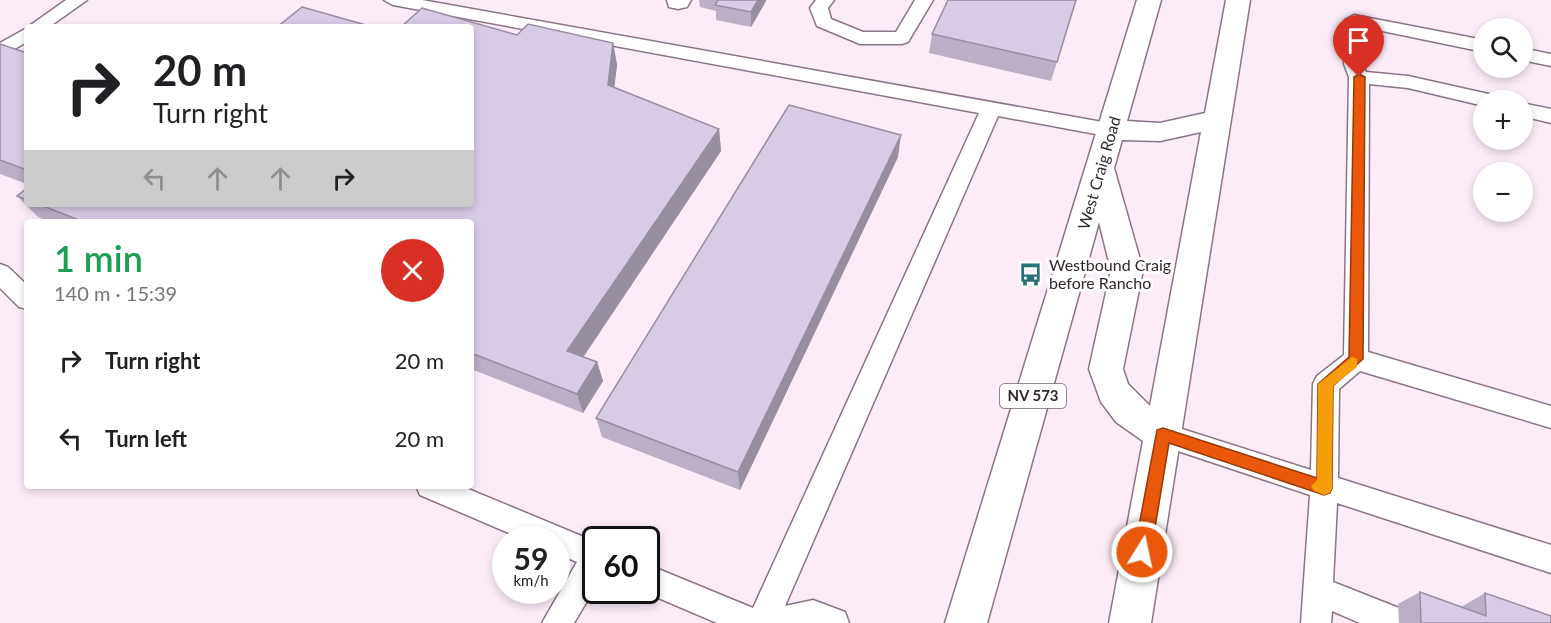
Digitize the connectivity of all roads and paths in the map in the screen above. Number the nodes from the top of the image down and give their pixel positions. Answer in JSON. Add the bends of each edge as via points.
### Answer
{"nodes":[{"id":1,"x":78,"y":0,"type":"edge"},
{"id":2,"x":393,"y":0,"type":"edge"},
{"id":3,"x":825,"y":0,"type":"edge"},
{"id":4,"x":924,"y":0,"type":"edge"},
{"id":5,"x":1149,"y":0,"type":"edge"},
{"id":6,"x":1238,"y":0,"type":"edge"},
{"id":7,"x":42,"y":24,"type":"edge"},
{"id":8,"x":24,"y":36,"type":"edge"},
{"id":9,"x":1473,"y":44,"type":"edge"},
{"id":10,"x":0,"y":51,"type":"edge"},
{"id":11,"x":1533,"y":56,"type":"edge"},
{"id":12,"x":1551,"y":60,"type":"edge"},
{"id":13,"x":1359,"y":77,"type":"junction"},
{"id":14,"x":1473,"y":97,"type":"edge"},
{"id":15,"x":991,"y":109,"type":"junction"},
{"id":16,"x":1533,"y":112,"type":"edge"},
{"id":17,"x":1551,"y":116,"type":"edge"},
{"id":18,"x":1216,"y":120,"type":"junction"},
{"id":19,"x":1112,"y":130,"type":"junction"},
{"id":20,"x":1100,"y":170,"type":"junction"},
{"id":21,"x":0,"y":273,"type":"edge"},
{"id":22,"x":24,"y":297,"type":"edge"},
{"id":23,"x":1356,"y":359,"type":"junction"},
{"id":24,"x":1551,"y":417,"type":"edge"},
{"id":25,"x":1163,"y":435,"type":"junction"},
{"id":26,"x":1324,"y":488,"type":"junction"},
{"id":27,"x":437,"y":489,"type":"edge"},
{"id":28,"x":582,"y":551,"type":"edge"},
{"id":29,"x":1551,"y":559,"type":"edge"},
{"id":30,"x":582,"y":581,"type":"edge"},
{"id":31,"x":660,"y":584,"type":"edge"},
{"id":32,"x":1318,"y":591,"type":"junction"},
{"id":33,"x":558,"y":623,"type":"edge"},
{"id":34,"x":753,"y":623,"type":"edge"},
{"id":35,"x":762,"y":623,"type":"edge"},
{"id":36,"x":776,"y":623,"type":"edge"},
{"id":37,"x":834,"y":623,"type":"edge"},
{"id":38,"x":966,"y":623,"type":"edge"},
{"id":39,"x":1130,"y":623,"type":"edge"},
{"id":40,"x":1316,"y":623,"type":"edge"},
{"id":41,"x":1398,"y":623,"type":"edge"}],
"edges":[{"from":1,"to":7,"type":"lane"},
{"from":2,"to":15,"type":"lane"},
{"from":3,"to":4,"type":"lane","via":[[819,8],[824,22],[860,38],[902,38]]},
{"from":5,"to":19,"type":"main road","name":"West Craig Road","number":"NV 573"},
{"from":6,"to":18,"type":"main road"},
{"from":8,"to":10,"type":"lane"},
{"from":9,"to":13,"type":"lane","via":[[1354,20],[1353,64]]},
{"from":11,"to":12,"type":"lane"},
{"from":13,"to":14,"type":"lane","via":[[1408,82]]},
{"from":13,"to":23,"type":"lane"},
{"from":15,"to":19,"type":"lane"},
{"from":15,"to":35,"type":"lane"},
{"from":16,"to":17,"type":"lane"},
{"from":18,"to":19,"type":"main road","via":[[1160,132]]},
{"from":18,"to":25,"type":"main road"},
{"from":19,"to":20,"type":"main road","name":"West Craig Road","number":"NV 573"},
{"from":20,"to":25,"type":"main road","via":[[1127,270],[1106,369],[1113,391],[1129,411]]},
{"from":20,"to":38,"type":"main road","name":"West Craig Road","number":"NV 573"},
{"from":21,"to":22,"type":"lane"},
{"from":23,"to":24,"type":"lane"},
{"from":23,"to":26,"type":"lane","via":[[1326,384]]},
{"from":25,"to":26,"type":"lane"},
{"from":25,"to":39,"type":"main road"},
{"from":26,"to":29,"type":"lane"},
{"from":26,"to":32,"type":"lane"},
{"from":27,"to":28,"type":"lane"},
{"from":30,"to":33,"type":"lane"},
{"from":31,"to":34,"type":"lane"},
{"from":32,"to":40,"type":"lane"},
{"from":32,"to":41,"type":"lane"},
{"from":36,"to":37,"type":"lane","via":[[813,615]]}]}
